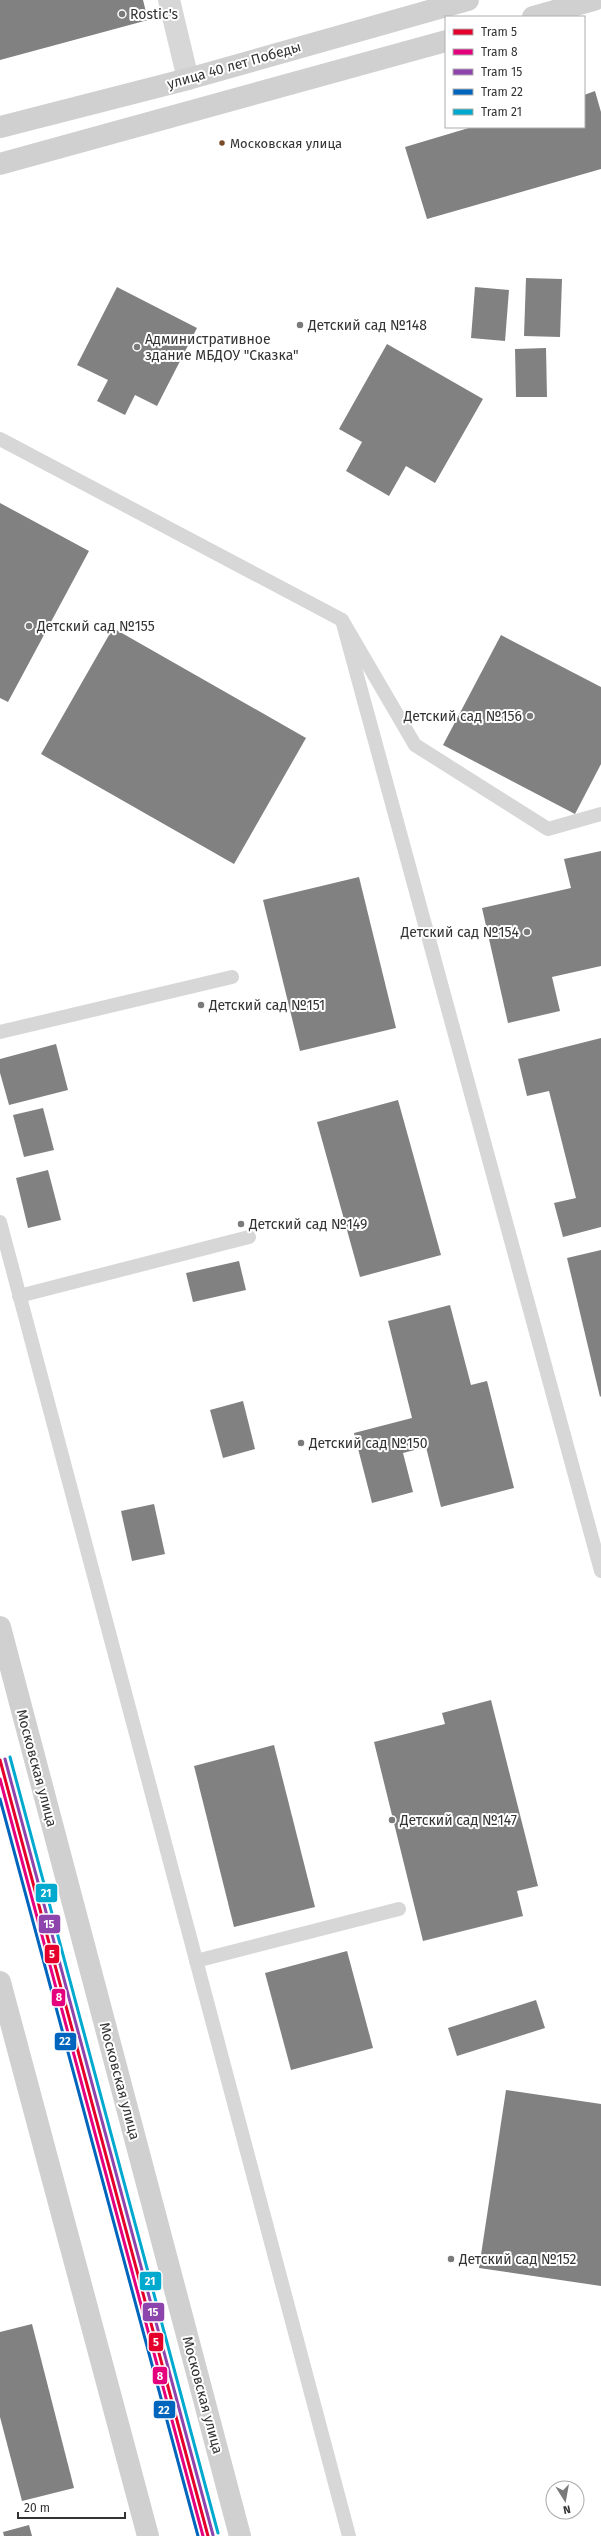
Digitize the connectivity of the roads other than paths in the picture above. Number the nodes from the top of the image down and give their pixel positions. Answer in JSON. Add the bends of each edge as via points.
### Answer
{"nodes":[{"id":1,"x":169,"y":0,"type":"edge"},
{"id":2,"x":468,"y":0,"type":"edge"},
{"id":3,"x":594,"y":0,"type":"edge"},
{"id":4,"x":538,"y":16,"type":"edge"},
{"id":5,"x":445,"y":41,"type":"edge"},
{"id":6,"x":188,"y":79,"type":"junction"},
{"id":7,"x":0,"y":127,"type":"edge"},
{"id":8,"x":0,"y":164,"type":"edge"},
{"id":9,"x":0,"y":439,"type":"edge"},
{"id":10,"x":342,"y":620,"type":"junction"},
{"id":11,"x":601,"y":814,"type":"edge"},
{"id":12,"x":232,"y":977,"type":"dead end"},
{"id":13,"x":0,"y":1032,"type":"edge"},
{"id":14,"x":0,"y":1222,"type":"edge"},
{"id":15,"x":250,"y":1237,"type":"dead end"},
{"id":16,"x":20,"y":1296,"type":"junction"},
{"id":17,"x":601,"y":1571,"type":"edge"},
{"id":18,"x":0,"y":1627,"type":"edge"},
{"id":19,"x":399,"y":1909,"type":"dead end"},
{"id":20,"x":196,"y":1961,"type":"junction"},
{"id":21,"x":0,"y":1982,"type":"edge"},
{"id":22,"x":148,"y":2536,"type":"edge"},
{"id":23,"x":240,"y":2536,"type":"edge"},
{"id":24,"x":349,"y":2536,"type":"edge"}],
"edges":[{"from":1,"to":6,"type":"street"},
{"from":2,"to":6,"type":"street","name":"улица 40 лет Победы"},
{"from":3,"to":4,"type":"street"},
{"from":5,"to":8,"type":"street"},
{"from":6,"to":7,"type":"street","name":"улица 40 лет Победы"},
{"from":9,"to":10,"type":"lane"},
{"from":10,"to":11,"type":"lane","via":[[415,745],[548,828]]},
{"from":10,"to":17,"type":"lane"},
{"from":12,"to":13,"type":"lane"},
{"from":14,"to":16,"type":"lane"},
{"from":15,"to":16,"type":"lane"},
{"from":16,"to":20,"type":"lane"},
{"from":18,"to":23,"type":"street","name":"Московская улица"},
{"from":19,"to":20,"type":"lane"},
{"from":20,"to":24,"type":"lane"},
{"from":21,"to":22,"type":"street"}]}
